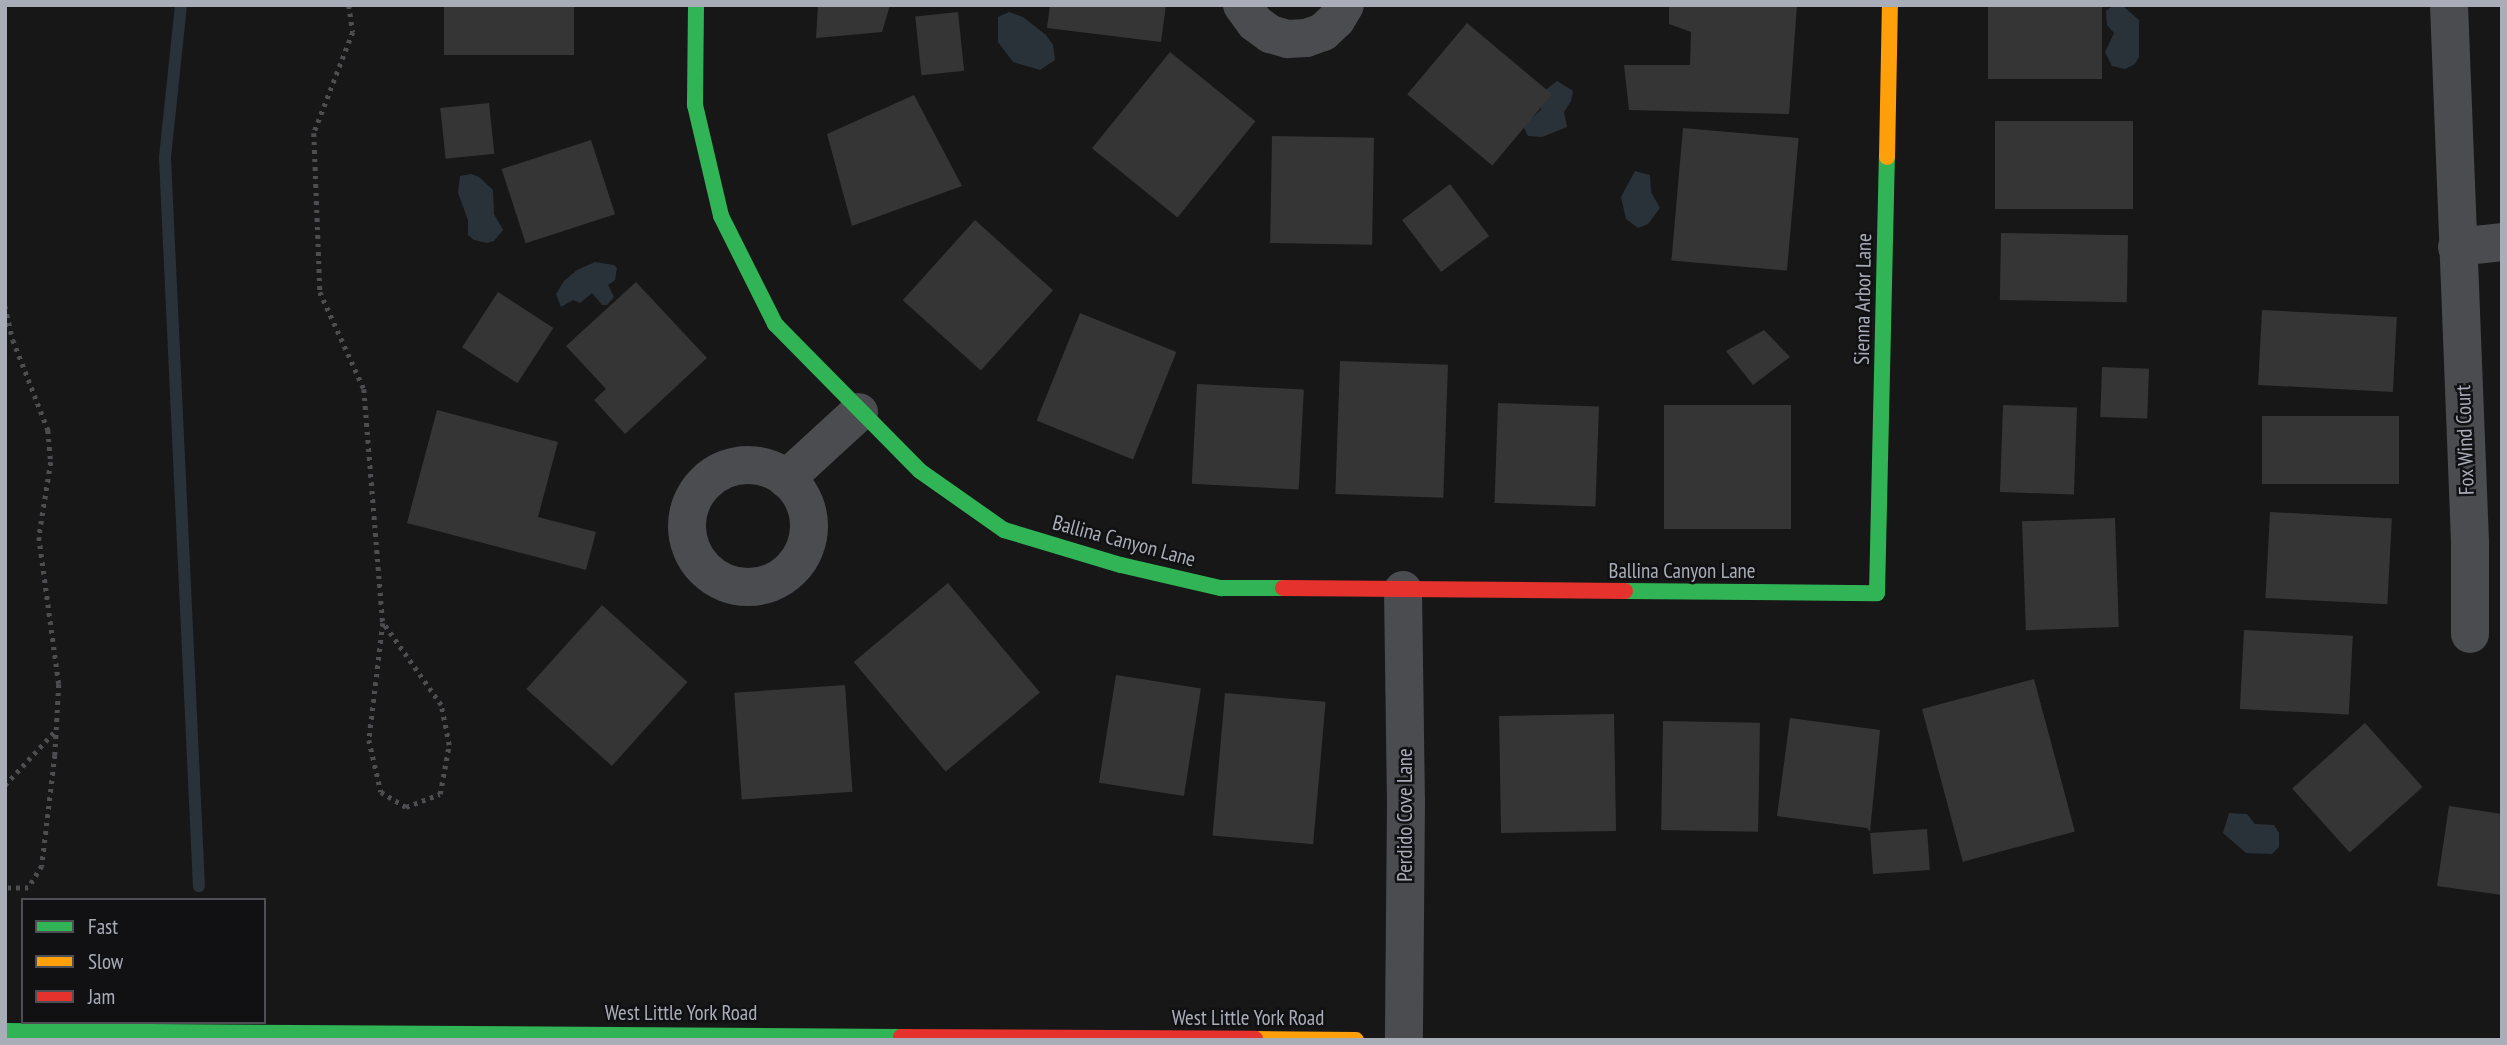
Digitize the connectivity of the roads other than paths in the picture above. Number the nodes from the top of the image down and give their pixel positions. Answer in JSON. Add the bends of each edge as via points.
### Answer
{"nodes":[{"id":1,"x":696,"y":5,"type":"edge"},
{"id":2,"x":1242,"y":5,"type":"edge"},
{"id":3,"x":1345,"y":5,"type":"edge"},
{"id":4,"x":1890,"y":5,"type":"edge"},
{"id":5,"x":2449,"y":5,"type":"edge"},
{"id":6,"x":2502,"y":242,"type":"edge"},
{"id":7,"x":2457,"y":247,"type":"junction"},
{"id":8,"x":859,"y":412,"type":"junction"},
{"id":9,"x":786,"y":479,"type":"dead end"},
{"id":10,"x":1403,"y":590,"type":"junction"},
{"id":11,"x":1877,"y":593,"type":"joint"},
{"id":12,"x":2470,"y":634,"type":"dead end"},
{"id":13,"x":5,"y":1031,"type":"edge"},
{"id":14,"x":1356,"y":1040,"type":"edge"},
{"id":15,"x":1404,"y":1040,"type":"edge"}],
"edges":[{"from":1,"to":8,"type":"street","name":"Ballina Canyon Lane","via":[[695,105],[721,216],[775,324]]},
{"from":2,"to":3,"type":"street","via":[[1262,29],[1288,39],[1323,32]]},
{"from":4,"to":11,"type":"street","name":"Sienna Arbor Lane"},
{"from":5,"to":7,"type":"street","name":"Fox Wind Court"},
{"from":6,"to":7,"type":"street"},
{"from":7,"to":12,"type":"street","name":"Fox Wind Court"},
{"from":8,"to":9,"type":"street"},
{"from":8,"to":10,"type":"street","name":"Ballina Canyon Lane","via":[[920,471],[1004,530],[1221,588]]},
{"from":10,"to":11,"type":"street","name":"Ballina Canyon Lane"},
{"from":10,"to":15,"type":"street","name":"Perdido Cove Lane"},
{"from":13,"to":14,"type":"street","name":"West Little York Road"}]}
